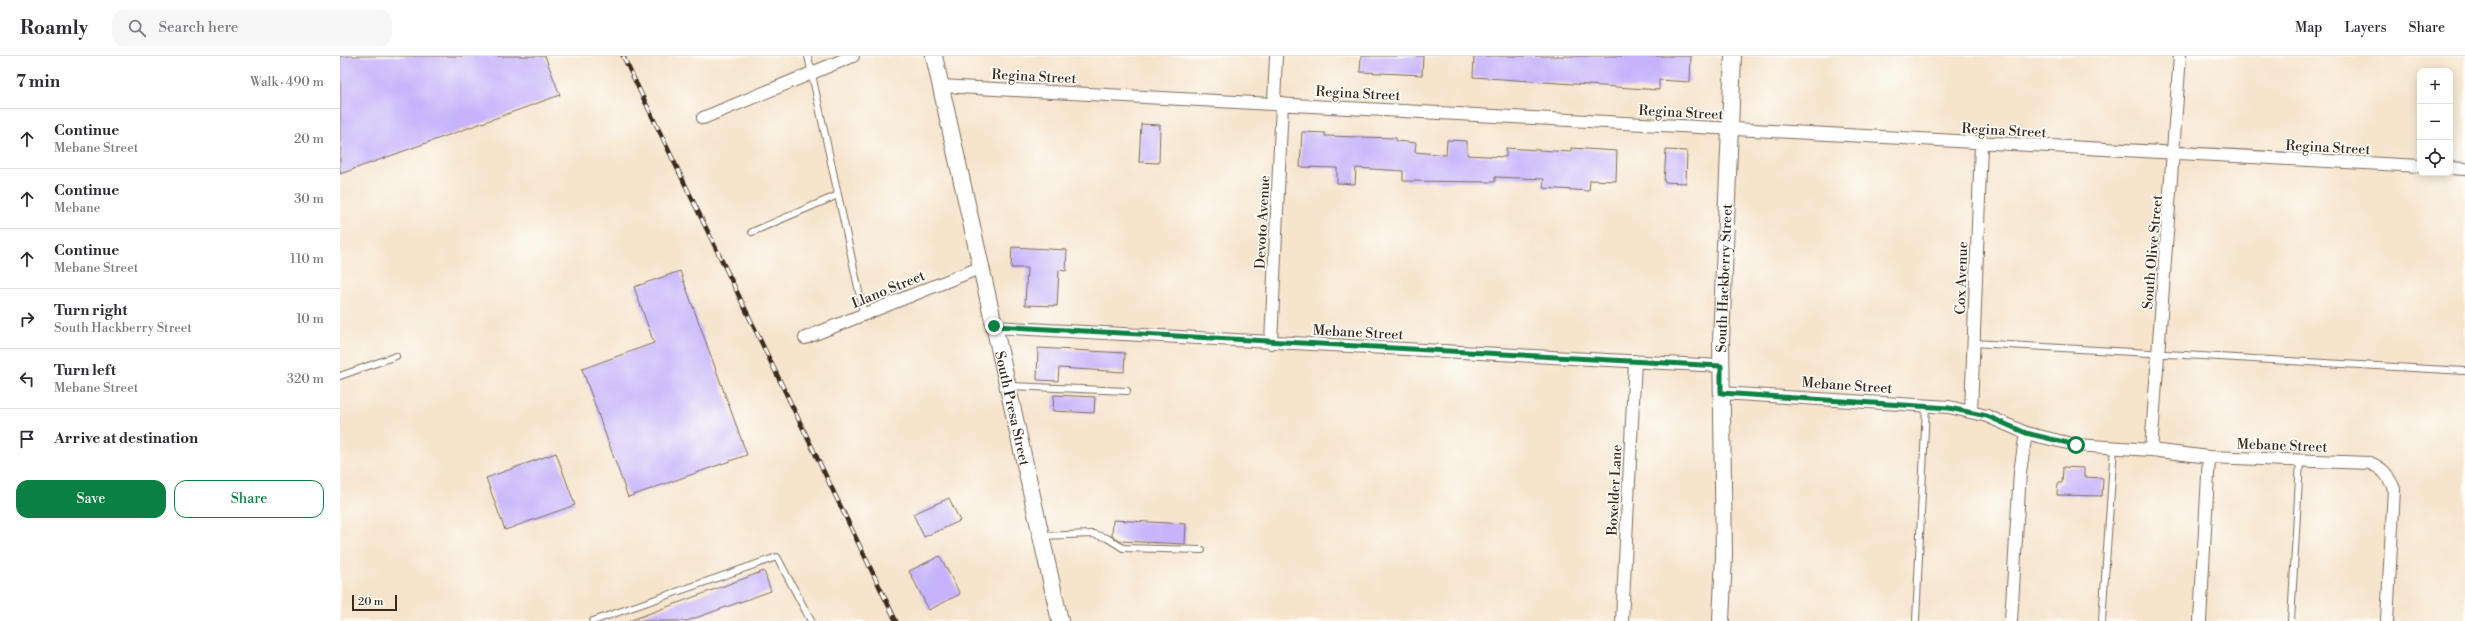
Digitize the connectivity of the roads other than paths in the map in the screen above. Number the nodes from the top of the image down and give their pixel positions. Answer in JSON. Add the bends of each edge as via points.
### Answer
{"nodes":[{"id":1,"x":808,"y":56,"type":"edge"},
{"id":2,"x":853,"y":56,"type":"edge"},
{"id":3,"x":934,"y":56,"type":"edge"},
{"id":4,"x":1276,"y":56,"type":"edge"},
{"id":5,"x":1733,"y":56,"type":"edge"},
{"id":6,"x":2180,"y":56,"type":"edge"},
{"id":7,"x":812,"y":73,"type":"junction"},
{"id":8,"x":940,"y":86,"type":"junction"},
{"id":9,"x":1278,"y":103,"type":"junction"},
{"id":10,"x":703,"y":118,"type":"dead end"},
{"id":11,"x":1729,"y":130,"type":"junction"},
{"id":12,"x":1981,"y":144,"type":"junction"},
{"id":13,"x":2175,"y":154,"type":"junction"},
{"id":14,"x":2417,"y":166,"type":"edge"},
{"id":15,"x":2453,"y":168,"type":"edge"},
{"id":16,"x":2465,"y":169,"type":"edge"},
{"id":17,"x":838,"y":195,"type":"junction"},
{"id":18,"x":752,"y":232,"type":"dead end"},
{"id":19,"x":982,"y":267,"type":"junction"},
{"id":20,"x":864,"y":315,"type":"junction"},
{"id":21,"x":994,"y":326,"type":"junction"},
{"id":22,"x":805,"y":338,"type":"dead end"},
{"id":23,"x":1973,"y":342,"type":"junction"},
{"id":24,"x":1271,"y":343,"type":"junction"},
{"id":25,"x":2159,"y":354,"type":"junction"},
{"id":26,"x":396,"y":356,"type":"dead end"},
{"id":27,"x":1635,"y":361,"type":"junction"},
{"id":28,"x":1721,"y":366,"type":"junction"},
{"id":29,"x":2465,"y":371,"type":"edge"},
{"id":30,"x":340,"y":376,"type":"edge"},
{"id":31,"x":1007,"y":386,"type":"junction"},
{"id":32,"x":1127,"y":391,"type":"dead end"},
{"id":33,"x":1721,"y":393,"type":"junction"},
{"id":34,"x":1926,"y":406,"type":"junction"},
{"id":35,"x":1971,"y":412,"type":"junction"},
{"id":36,"x":2026,"y":433,"type":"junction"},
{"id":37,"x":2114,"y":448,"type":"junction"},
{"id":38,"x":2151,"y":450,"type":"junction"},
{"id":39,"x":2209,"y":457,"type":"junction"},
{"id":40,"x":2300,"y":460,"type":"junction"},
{"id":41,"x":1041,"y":536,"type":"junction"},
{"id":42,"x":1202,"y":550,"type":"dead end"},
{"id":43,"x":593,"y":621,"type":"edge"},
{"id":44,"x":811,"y":621,"type":"edge"},
{"id":45,"x":1060,"y":621,"type":"edge"},
{"id":46,"x":1622,"y":621,"type":"edge"},
{"id":47,"x":1721,"y":621,"type":"edge"},
{"id":48,"x":1916,"y":621,"type":"edge"},
{"id":49,"x":2011,"y":621,"type":"edge"},
{"id":50,"x":2102,"y":621,"type":"edge"},
{"id":51,"x":2200,"y":621,"type":"edge"},
{"id":52,"x":2291,"y":621,"type":"edge"},
{"id":53,"x":2387,"y":621,"type":"edge"}],
"edges":[{"from":1,"to":7,"type":"lane"},
{"from":2,"to":7,"type":"street"},
{"from":3,"to":8,"type":"main road","name":"South Presa Street"},
{"from":4,"to":9,"type":"street","name":"Devoto Avenue"},
{"from":5,"to":11,"type":"main road","name":"South Hackberry Street"},
{"from":6,"to":13,"type":"street","name":"South Olive Street"},
{"from":7,"to":10,"type":"street"},
{"from":7,"to":17,"type":"lane"},
{"from":8,"to":9,"type":"street","name":"Regina Street"},
{"from":8,"to":19,"type":"main road","name":"South Presa Street"},
{"from":9,"to":11,"type":"street","name":"Regina Street"},
{"from":9,"to":24,"type":"street","name":"Devoto Avenue"},
{"from":11,"to":12,"type":"street","name":"Regina Street"},
{"from":11,"to":28,"type":"main road","name":"South Hackberry Street"},
{"from":12,"to":13,"type":"street","name":"Regina Street"},
{"from":12,"to":23,"type":"street","name":"Cox Avenue"},
{"from":13,"to":14,"type":"street","name":"Regina Street"},
{"from":13,"to":25,"type":"street","name":"South Olive Street"},
{"from":15,"to":16,"type":"street"},
{"from":17,"to":18,"type":"lane"},
{"from":17,"to":20,"type":"lane"},
{"from":19,"to":20,"type":"street","name":"Llano Street"},
{"from":19,"to":21,"type":"main road","name":"South Presa Street"},
{"from":20,"to":22,"type":"street","name":"Llano Street"},
{"from":21,"to":24,"type":"street","name":"Mebane Street"},
{"from":21,"to":31,"type":"main road","name":"South Presa Street"},
{"from":23,"to":25,"type":"lane"},
{"from":23,"to":35,"type":"street","name":"Cox Avenue"},
{"from":24,"to":27,"type":"street","name":"Mebane Street"},
{"from":25,"to":29,"type":"lane"},
{"from":25,"to":38,"type":"street","name":"South Olive Street"},
{"from":26,"to":30,"type":"lane"},
{"from":27,"to":28,"type":"street","name":"Mebane Street"},
{"from":27,"to":46,"type":"street","name":"Boxelder Lane"},
{"from":28,"to":33,"type":"main road","name":"South Hackberry Street"},
{"from":31,"to":32,"type":"lane"},
{"from":31,"to":41,"type":"main road","name":"South Presa Street"},
{"from":33,"to":34,"type":"street","name":"Mebane Street"},
{"from":33,"to":47,"type":"main road","name":"South Hackberry Street","via":[[1724,556]]},
{"from":34,"to":35,"type":"street","name":"Mebane Street"},
{"from":34,"to":48,"type":"lane"},
{"from":35,"to":36,"type":"street","name":"Mebane Street","via":[[2002,421]]},
{"from":36,"to":37,"type":"street","name":"Mebane Street","via":[[2076,445]]},
{"from":36,"to":49,"type":"street","via":[[2020,472]]},
{"from":37,"to":38,"type":"street","name":"Mebane Street"},
{"from":37,"to":50,"type":"lane"},
{"from":38,"to":39,"type":"street","name":"Mebane Street"},
{"from":39,"to":40,"type":"street","name":"Mebane Street"},
{"from":39,"to":51,"type":"street"},
{"from":40,"to":52,"type":"lane"},
{"from":40,"to":53,"type":"street","name":"Mebane Street","via":[[2370,463],[2388,474],[2394,489]]},
{"from":41,"to":42,"type":"lane","via":[[1093,534],[1107,538],[1123,548]]},
{"from":41,"to":45,"type":"main road","name":"South Presa Street"},
{"from":43,"to":44,"type":"lane","via":[[777,557]]}]}
